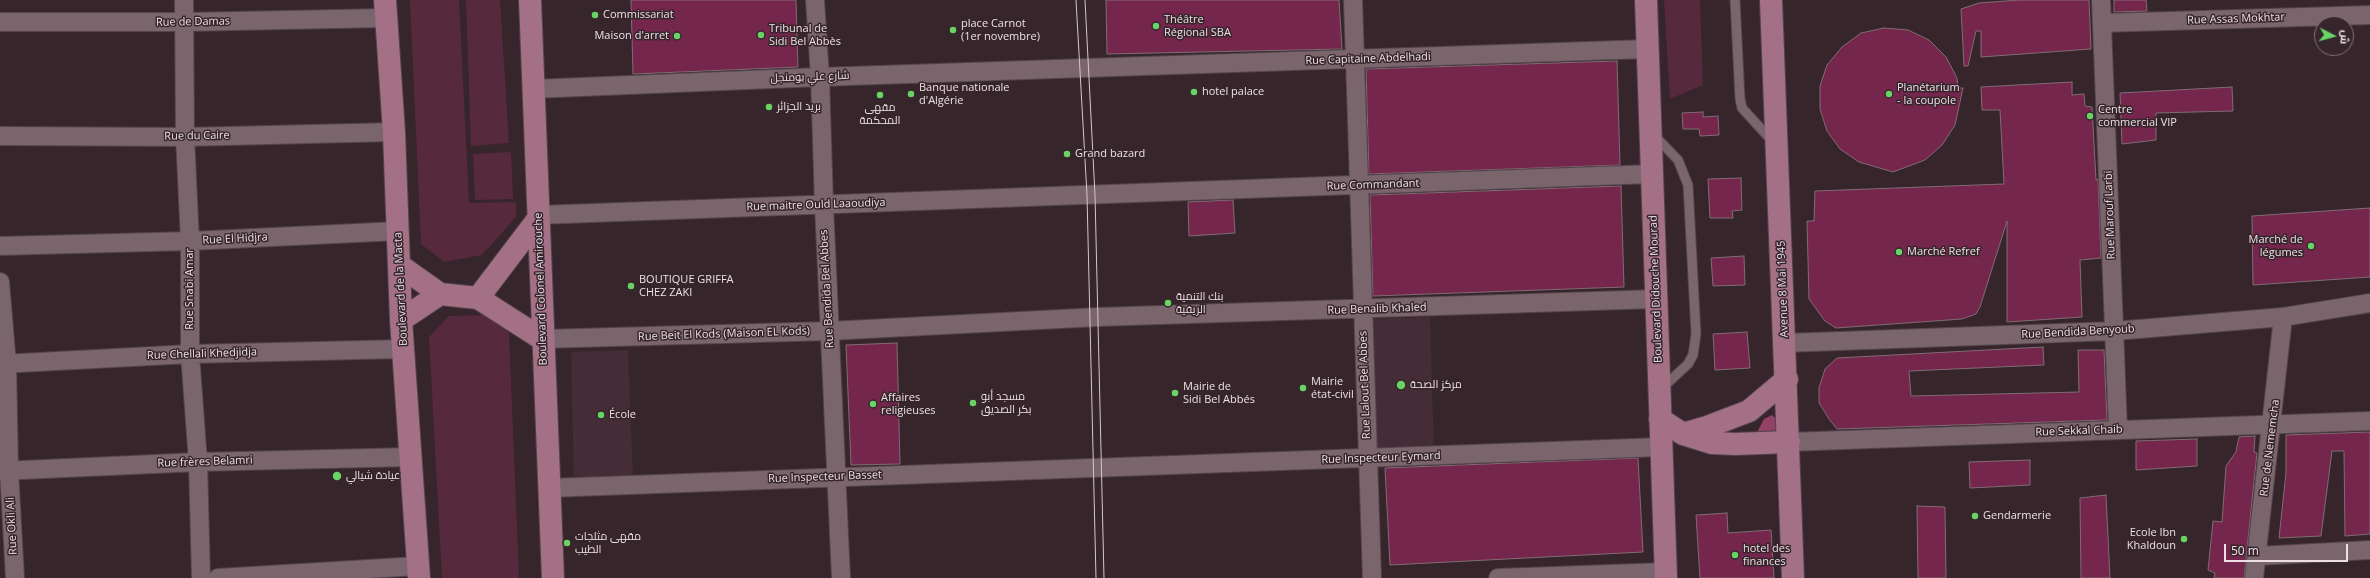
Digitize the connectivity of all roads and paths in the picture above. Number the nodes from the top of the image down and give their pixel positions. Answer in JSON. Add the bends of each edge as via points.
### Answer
{"nodes":[{"id":1,"x":184,"y":0,"type":"edge"},
{"id":2,"x":530,"y":0,"type":"edge"},
{"id":3,"x":815,"y":0,"type":"edge"},
{"id":4,"x":1353,"y":0,"type":"edge"},
{"id":5,"x":1646,"y":0,"type":"edge"},
{"id":6,"x":1735,"y":0,"type":"edge"},
{"id":7,"x":1771,"y":0,"type":"edge"},
{"id":8,"x":2101,"y":0,"type":"edge"},
{"id":9,"x":385,"y":9,"type":"edge"},
{"id":10,"x":2370,"y":15,"type":"edge"},
{"id":11,"x":0,"y":22,"type":"edge"},
{"id":12,"x":185,"y":22,"type":"junction"},
{"id":13,"x":2102,"y":23,"type":"junction"},
{"id":14,"x":1648,"y":50,"type":"junction"},
{"id":15,"x":1354,"y":60,"type":"junction"},
{"id":16,"x":1088,"y":68,"type":"joint"},
{"id":17,"x":820,"y":76,"type":"junction"},
{"id":18,"x":533,"y":89,"type":"junction"},
{"id":19,"x":1650,"y":131,"type":"junction"},
{"id":20,"x":394,"y":132,"type":"junction"},
{"id":21,"x":0,"y":136,"type":"edge"},
{"id":22,"x":185,"y":137,"type":"junction"},
{"id":23,"x":1777,"y":146,"type":"junction"},
{"id":24,"x":1652,"y":174,"type":"junction"},
{"id":25,"x":1358,"y":185,"type":"junction"},
{"id":26,"x":1095,"y":194,"type":"joint"},
{"id":27,"x":824,"y":205,"type":"junction"},
{"id":28,"x":538,"y":217,"type":"junction"},
{"id":29,"x":398,"y":231,"type":"junction"},
{"id":30,"x":190,"y":241,"type":"junction"},
{"id":31,"x":0,"y":246,"type":"edge"},
{"id":32,"x":399,"y":265,"type":"junction"},
{"id":33,"x":0,"y":282,"type":"edge"},
{"id":34,"x":440,"y":294,"type":"junction"},
{"id":35,"x":478,"y":298,"type":"junction"},
{"id":36,"x":1656,"y":299,"type":"junction"},
{"id":37,"x":2370,"y":303,"type":"edge"},
{"id":38,"x":1362,"y":309,"type":"junction"},
{"id":39,"x":1098,"y":317,"type":"joint"},
{"id":40,"x":2283,"y":317,"type":"junction"},
{"id":41,"x":401,"y":320,"type":"junction"},
{"id":42,"x":829,"y":330,"type":"junction"},
{"id":43,"x":2115,"y":331,"type":"junction"},
{"id":44,"x":542,"y":339,"type":"junction"},
{"id":45,"x":1785,"y":343,"type":"junction"},
{"id":46,"x":403,"y":349,"type":"junction"},
{"id":47,"x":190,"y":354,"type":"junction"},
{"id":48,"x":3,"y":364,"type":"edge"},
{"id":49,"x":1787,"y":379,"type":"junction"},
{"id":50,"x":1659,"y":391,"type":"junction"},
{"id":51,"x":1660,"y":419,"type":"junction"},
{"id":52,"x":2370,"y":421,"type":"edge"},
{"id":53,"x":2273,"y":424,"type":"junction"},
{"id":54,"x":2118,"y":430,"type":"junction"},
{"id":55,"x":1683,"y":434,"type":"junction"},
{"id":56,"x":1789,"y":442,"type":"junction"},
{"id":57,"x":1661,"y":447,"type":"junction"},
{"id":58,"x":411,"y":457,"type":"junction"},
{"id":59,"x":1366,"y":458,"type":"junction"},
{"id":60,"x":198,"y":462,"type":"junction"},
{"id":61,"x":1100,"y":469,"type":"joint"},
{"id":62,"x":4,"y":470,"type":"edge"},
{"id":63,"x":834,"y":476,"type":"junction"},
{"id":64,"x":549,"y":488,"type":"junction"},
{"id":65,"x":2370,"y":550,"type":"edge"},
{"id":66,"x":2256,"y":556,"type":"junction"},
{"id":67,"x":418,"y":572,"type":"edge"},
{"id":68,"x":320,"y":575,"type":"edge"},
{"id":69,"x":1665,"y":575,"type":"edge"},
{"id":70,"x":15,"y":578,"type":"edge"},
{"id":71,"x":201,"y":578,"type":"edge"},
{"id":72,"x":218,"y":578,"type":"edge"},
{"id":73,"x":553,"y":578,"type":"edge"},
{"id":74,"x":841,"y":578,"type":"edge"},
{"id":75,"x":1372,"y":578,"type":"edge"},
{"id":76,"x":1498,"y":578,"type":"edge"},
{"id":77,"x":1793,"y":578,"type":"edge"},
{"id":78,"x":2254,"y":578,"type":"edge"}],
"edges":[{"from":1,"to":12,"type":"street","name":"Rue Snabi Amar"},
{"from":2,"to":18,"type":"main road","name":"Boulevard Colonel Amirouche"},
{"from":3,"to":17,"type":"street","name":"Rue Bendida Bel Abbes"},
{"from":4,"to":15,"type":"street","name":"Rue Lalout Bel Abbes"},
{"from":5,"to":14,"type":"main road","name":"Boulevard Didouche Mourad"},
{"from":6,"to":23,"type":"lane","via":[[1742,108]]},
{"from":7,"to":23,"type":"main road","name":"Avenue 8 Mai 1945"},
{"from":8,"to":13,"type":"street","name":"Rue Marouf Larbi"},
{"from":9,"to":12,"type":"street","name":"Rue de Damas"},
{"from":9,"to":20,"type":"main road","name":"Boulevard de la Macta"},
{"from":10,"to":13,"type":"street","name":"Rue Assas Mokhtar"},
{"from":11,"to":12,"type":"street","name":"Rue de Damas"},
{"from":12,"to":22,"type":"street","name":"Rue Snabi Amar"},
{"from":13,"to":43,"type":"street","name":"Rue Marouf Larbi"},
{"from":14,"to":15,"type":"street","name":"Rue Capitaine Abdelhadi"},
{"from":14,"to":19,"type":"main road","name":"Boulevard Didouche Mourad"},
{"from":15,"to":16,"type":"street","name":"Rue Capitaine Abdelhadi"},
{"from":15,"to":25,"type":"street","name":"Rue Lalout Bel Abbes"},
{"from":16,"to":17,"type":"street","name":"شارع علي بومنجل"},
{"from":17,"to":18,"type":"street","name":"شارع علي بومنجل"},
{"from":17,"to":27,"type":"street","name":"Rue Bendida Bel Abbes"},
{"from":18,"to":28,"type":"main road","name":"Boulevard Colonel Amirouche"},
{"from":19,"to":24,"type":"main road","name":"Boulevard Didouche Mourad"},
{"from":19,"to":50,"type":"lane","via":[[1678,160],[1688,185],[1696,334],[1693,355],[1688,364]]},
{"from":20,"to":22,"type":"street","name":"Rue du Caire"},
{"from":20,"to":29,"type":"main road","name":"Boulevard de la Macta"},
{"from":21,"to":22,"type":"street","name":"Rue du Caire"},
{"from":22,"to":30,"type":"street","name":"Rue Snabi Amar"},
{"from":23,"to":45,"type":"main road","name":"Avenue 8 Mai 1945"},
{"from":24,"to":25,"type":"street","name":"Rue Commandant"},
{"from":24,"to":36,"type":"main road","name":"Boulevard Didouche Mourad"},
{"from":25,"to":26,"type":"street","name":"Rue Commandant"},
{"from":25,"to":38,"type":"street","name":"Rue Lalout Bel Abbes"},
{"from":26,"to":27,"type":"street","name":"Rue maitre Ould Laaoudiya"},
{"from":27,"to":28,"type":"street","name":"Rue maitre Ould Laaoudiya"},
{"from":27,"to":42,"type":"street","name":"Rue Bendida Bel Abbes"},
{"from":28,"to":35,"type":"main road"},
{"from":28,"to":44,"type":"main road","name":"Boulevard Colonel Amirouche"},
{"from":29,"to":30,"type":"street","name":"Rue El Hidjra"},
{"from":29,"to":32,"type":"main road","name":"Boulevard de la Macta"},
{"from":30,"to":31,"type":"street","name":"Rue El Hidjra"},
{"from":30,"to":47,"type":"street","name":"Rue Snabi Amar"},
{"from":32,"to":34,"type":"main road"},
{"from":32,"to":41,"type":"main road","name":"Boulevard de la Macta"},
{"from":33,"to":48,"type":"street","name":"Rue Okli Ali"},
{"from":34,"to":35,"type":"main road"},
{"from":34,"to":41,"type":"main road"},
{"from":35,"to":44,"type":"main road"},
{"from":36,"to":38,"type":"street","name":"Rue Benalib Khaled"},
{"from":36,"to":50,"type":"main road","name":"Boulevard Didouche Mourad"},
{"from":37,"to":40,"type":"street","name":"Rue Bendida Benyoub"},
{"from":38,"to":39,"type":"street","name":"Rue Benalib Khaled"},
{"from":38,"to":59,"type":"street","name":"Rue Lalout Bel Abbes"},
{"from":39,"to":42,"type":"street","name":"Rue Beit El Kods (Maison EL Kods)"},
{"from":40,"to":43,"type":"street","name":"Rue Bendida Benyoub"},
{"from":40,"to":53,"type":"street","name":"Rue de Nememcha"},
{"from":41,"to":46,"type":"main road","name":"Boulevard de la Macta"},
{"from":42,"to":44,"type":"street","name":"Rue Beit El Kods (Maison EL Kods)"},
{"from":42,"to":63,"type":"street","name":"Rue Bendida Bel Abbes"},
{"from":43,"to":45,"type":"street","name":"Rue Bendida Benyoub"},
{"from":43,"to":54,"type":"street","name":"Rue Marouf Larbi"},
{"from":44,"to":64,"type":"main road","name":"Boulevard Colonel Amirouche"},
{"from":45,"to":49,"type":"main road","name":"Avenue 8 Mai 1945"},
{"from":46,"to":47,"type":"street","name":"Rue Chellali Khedjidja"},
{"from":46,"to":58,"type":"main road","name":"Boulevard de la Macta"},
{"from":47,"to":48,"type":"street","name":"Rue Chellali Khedjidja"},
{"from":47,"to":60,"type":"street","name":"Rue Snabi Amar"},
{"from":48,"to":62,"type":"street","name":"Rue Okli Ali"},
{"from":49,"to":55,"type":"main road","via":[[1749,411]]},
{"from":49,"to":56,"type":"main road","name":"Avenue 8 Mai 1945"},
{"from":50,"to":51,"type":"main road","name":"Boulevard Didouche Mourad"},
{"from":51,"to":55,"type":"main road"},
{"from":51,"to":57,"type":"main road","name":"Boulevard Didouche Mourad"},
{"from":52,"to":53,"type":"street","name":"Rue Sekkal Chaib"},
{"from":53,"to":54,"type":"street","name":"Rue Sekkal Chaib"},
{"from":53,"to":66,"type":"street","name":"Rue de Nememcha"},
{"from":54,"to":56,"type":"street","name":"Rue Sekkal Chaib"},
{"from":55,"to":56,"type":"main road","via":[[1712,443]]},
{"from":56,"to":77,"type":"main road","name":"Avenue 8 Mai 1945"},
{"from":57,"to":59,"type":"street","name":"Rue Inspecteur Eymard"},
{"from":57,"to":69,"type":"main road","name":"Boulevard Didouche Mourad"},
{"from":58,"to":60,"type":"street","name":"Rue frères Belamri"},
{"from":58,"to":67,"type":"main road","name":"Boulevard de la Macta"},
{"from":59,"to":61,"type":"street","name":"Rue Inspecteur Eymard"},
{"from":59,"to":75,"type":"street","name":"Rue Lalout Bel Abbes"},
{"from":60,"to":62,"type":"street","name":"Rue frères Belamri"},
{"from":60,"to":71,"type":"street","name":"Rue Snabi Amar"},
{"from":61,"to":63,"type":"street","name":"Rue Inspecteur Basset"},
{"from":62,"to":70,"type":"street","name":"Rue Okli Ali"},
{"from":63,"to":64,"type":"street","name":"Rue Inspecteur Basset"},
{"from":63,"to":74,"type":"street","name":"Rue Bendida Bel Abbes"},
{"from":64,"to":73,"type":"main road","name":"Boulevard Colonel Amirouche"},
{"from":65,"to":66,"type":"street"},
{"from":66,"to":78,"type":"street","name":"Rue de Nememcha"},
{"from":67,"to":68,"type":"street"},
{"from":68,"to":72,"type":"street"},
{"from":69,"to":76,"type":"street"}]}
